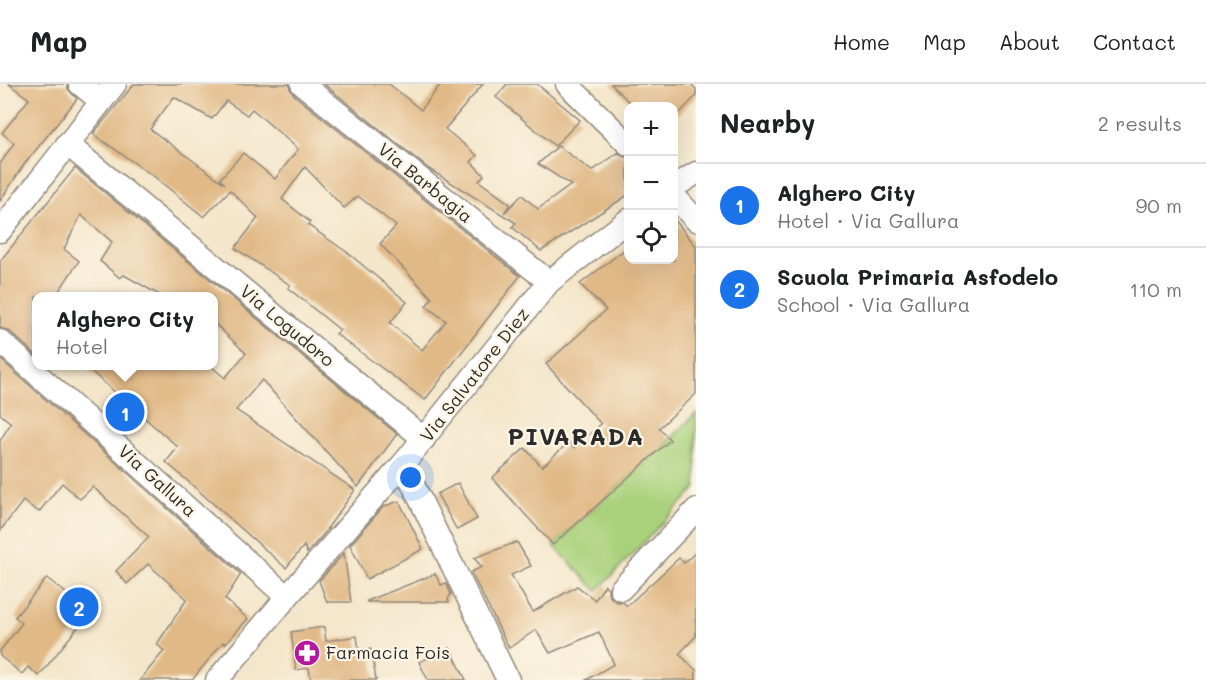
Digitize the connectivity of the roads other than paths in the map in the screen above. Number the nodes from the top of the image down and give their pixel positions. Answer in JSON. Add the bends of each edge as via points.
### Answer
{"nodes":[{"id":1,"x":80,"y":84,"type":"edge"},
{"id":2,"x":302,"y":84,"type":"edge"},
{"id":3,"x":567,"y":84,"type":"edge"},
{"id":4,"x":108,"y":92,"type":"edge"},
{"id":5,"x":624,"y":140,"type":"edge"},
{"id":6,"x":67,"y":144,"type":"junction"},
{"id":7,"x":696,"y":173,"type":"edge"},
{"id":8,"x":678,"y":184,"type":"edge"},
{"id":9,"x":678,"y":200,"type":"edge"},
{"id":10,"x":696,"y":220,"type":"edge"},
{"id":11,"x":624,"y":223,"type":"edge"},
{"id":12,"x":0,"y":231,"type":"edge"},
{"id":13,"x":549,"y":282,"type":"junction"},
{"id":14,"x":0,"y":341,"type":"edge"},
{"id":15,"x":32,"y":370,"type":"edge"},
{"id":16,"x":33,"y":370,"type":"edge"},
{"id":17,"x":424,"y":439,"type":"junction"},
{"id":18,"x":403,"y":465,"type":"junction"},
{"id":19,"x":696,"y":510,"type":"edge"},
{"id":20,"x":621,"y":589,"type":"dead end"},
{"id":21,"x":287,"y":597,"type":"junction"},
{"id":22,"x":217,"y":680,"type":"edge"},
{"id":23,"x":508,"y":680,"type":"edge"}],
"edges":[{"from":1,"to":4,"type":"street"},
{"from":2,"to":13,"type":"street","name":"Via Barbagia"},
{"from":3,"to":5,"type":"street"},
{"from":4,"to":6,"type":"street"},
{"from":6,"to":12,"type":"street"},
{"from":6,"to":17,"type":"street","name":"Via Logudoro"},
{"from":7,"to":8,"type":"street"},
{"from":9,"to":10,"type":"street"},
{"from":11,"to":13,"type":"street","name":"Via Salvatore Diez"},
{"from":13,"to":17,"type":"street","name":"Via Salvatore Diez"},
{"from":14,"to":15,"type":"street","name":"Via Gallura"},
{"from":16,"to":21,"type":"street","name":"Via Gallura"},
{"from":17,"to":18,"type":"street","name":"Via Salvatore Diez"},
{"from":18,"to":21,"type":"street","name":"Via Salvatore Diez"},
{"from":18,"to":23,"type":"street"},
{"from":19,"to":20,"type":"street"},
{"from":21,"to":22,"type":"street","name":"Via Salvatore Diez"}]}
